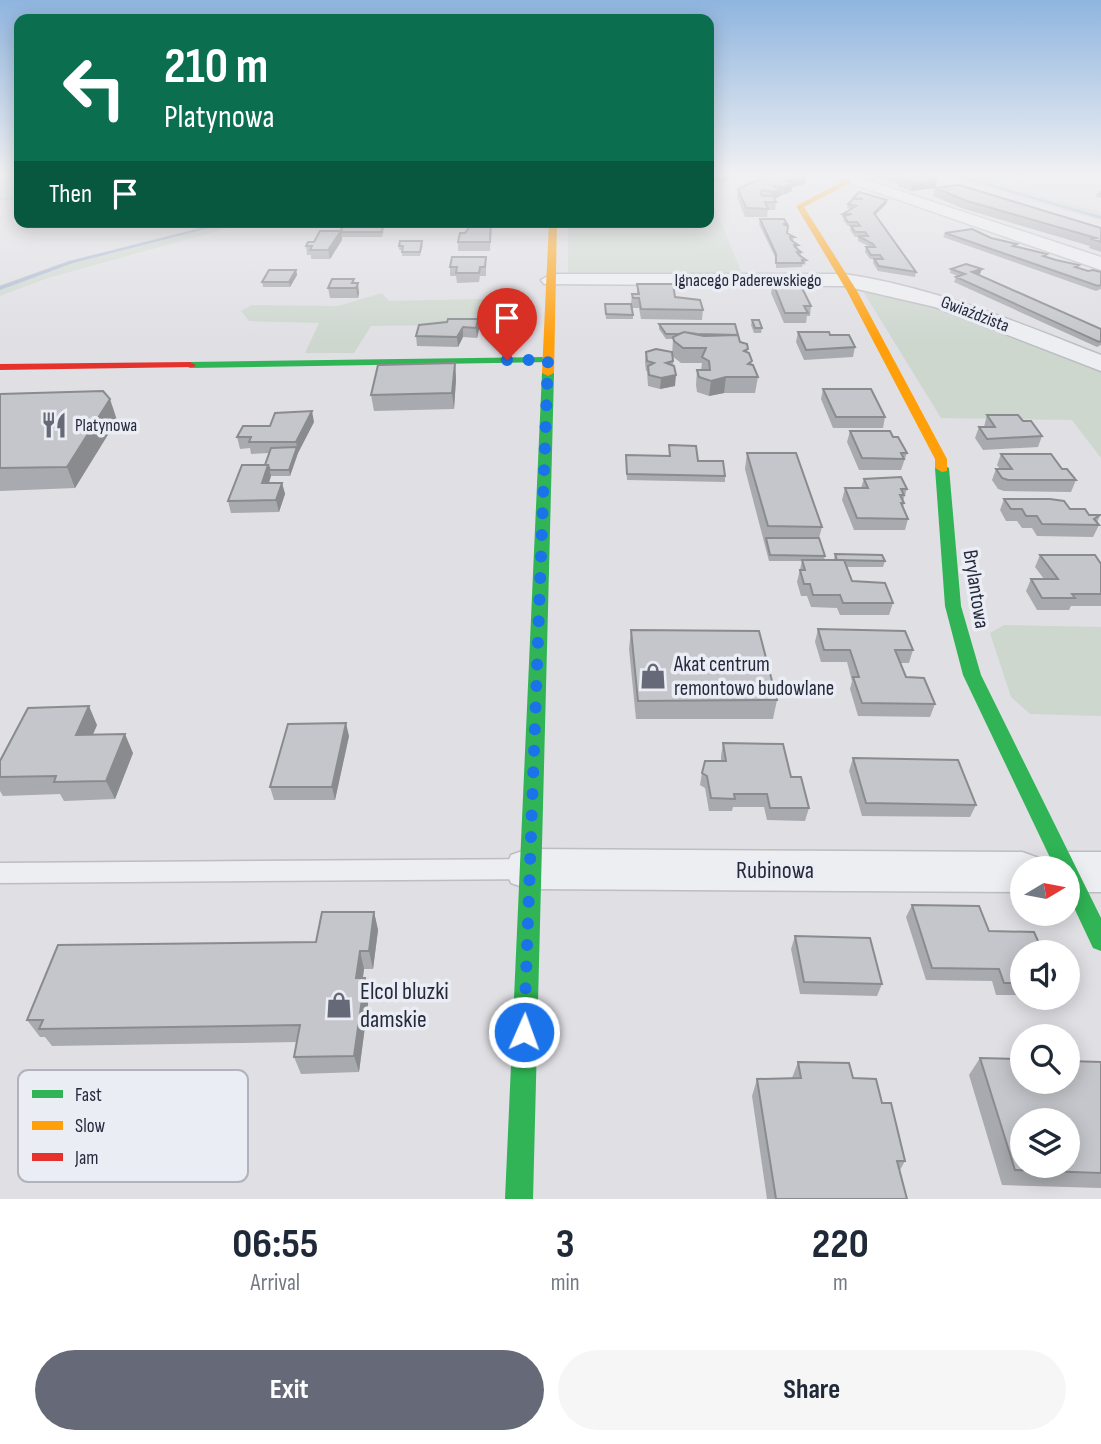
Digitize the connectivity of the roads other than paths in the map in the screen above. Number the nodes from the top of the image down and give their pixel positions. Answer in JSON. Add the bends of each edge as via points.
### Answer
{"nodes":[{"id":1,"x":553,"y":230,"type":"edge"},
{"id":2,"x":814,"y":230,"type":"edge"},
{"id":3,"x":999,"y":230,"type":"edge"},
{"id":4,"x":1101,"y":264,"type":"edge"},
{"id":5,"x":551,"y":279,"type":"junction"},
{"id":6,"x":844,"y":280,"type":"junction"},
{"id":7,"x":548,"y":360,"type":"junction"},
{"id":8,"x":1101,"y":364,"type":"edge"},
{"id":9,"x":0,"y":367,"type":"edge"},
{"id":10,"x":1070,"y":856,"type":"edge"},
{"id":11,"x":528,"y":869,"type":"junction"},
{"id":12,"x":1010,"y":872,"type":"edge"},
{"id":13,"x":0,"y":873,"type":"edge"},
{"id":14,"x":1080,"y":875,"type":"edge"},
{"id":15,"x":1101,"y":941,"type":"edge"},
{"id":16,"x":519,"y":1199,"type":"edge"}],
"edges":[{"from":1,"to":5,"type":"street"},
{"from":2,"to":6,"type":"street","name":"Ignacego Paderewskiego"},
{"from":3,"to":4,"type":"street"},
{"from":5,"to":6,"type":"street","name":"Ignacego Paderewskiego"},
{"from":5,"to":7,"type":"street"},
{"from":6,"to":8,"type":"street","name":"Gwiaździsta","via":[[924,295]]},
{"from":6,"to":10,"type":"street","name":"Brylantowa","via":[[942,458],[953,607],[972,675]]},
{"from":7,"to":9,"type":"street"},
{"from":7,"to":11,"type":"street"},
{"from":11,"to":12,"type":"street","name":"Rubinowa"},
{"from":11,"to":13,"type":"lane"},
{"from":11,"to":16,"type":"street"},
{"from":14,"to":15,"type":"street","name":"Brylantowa"}]}
